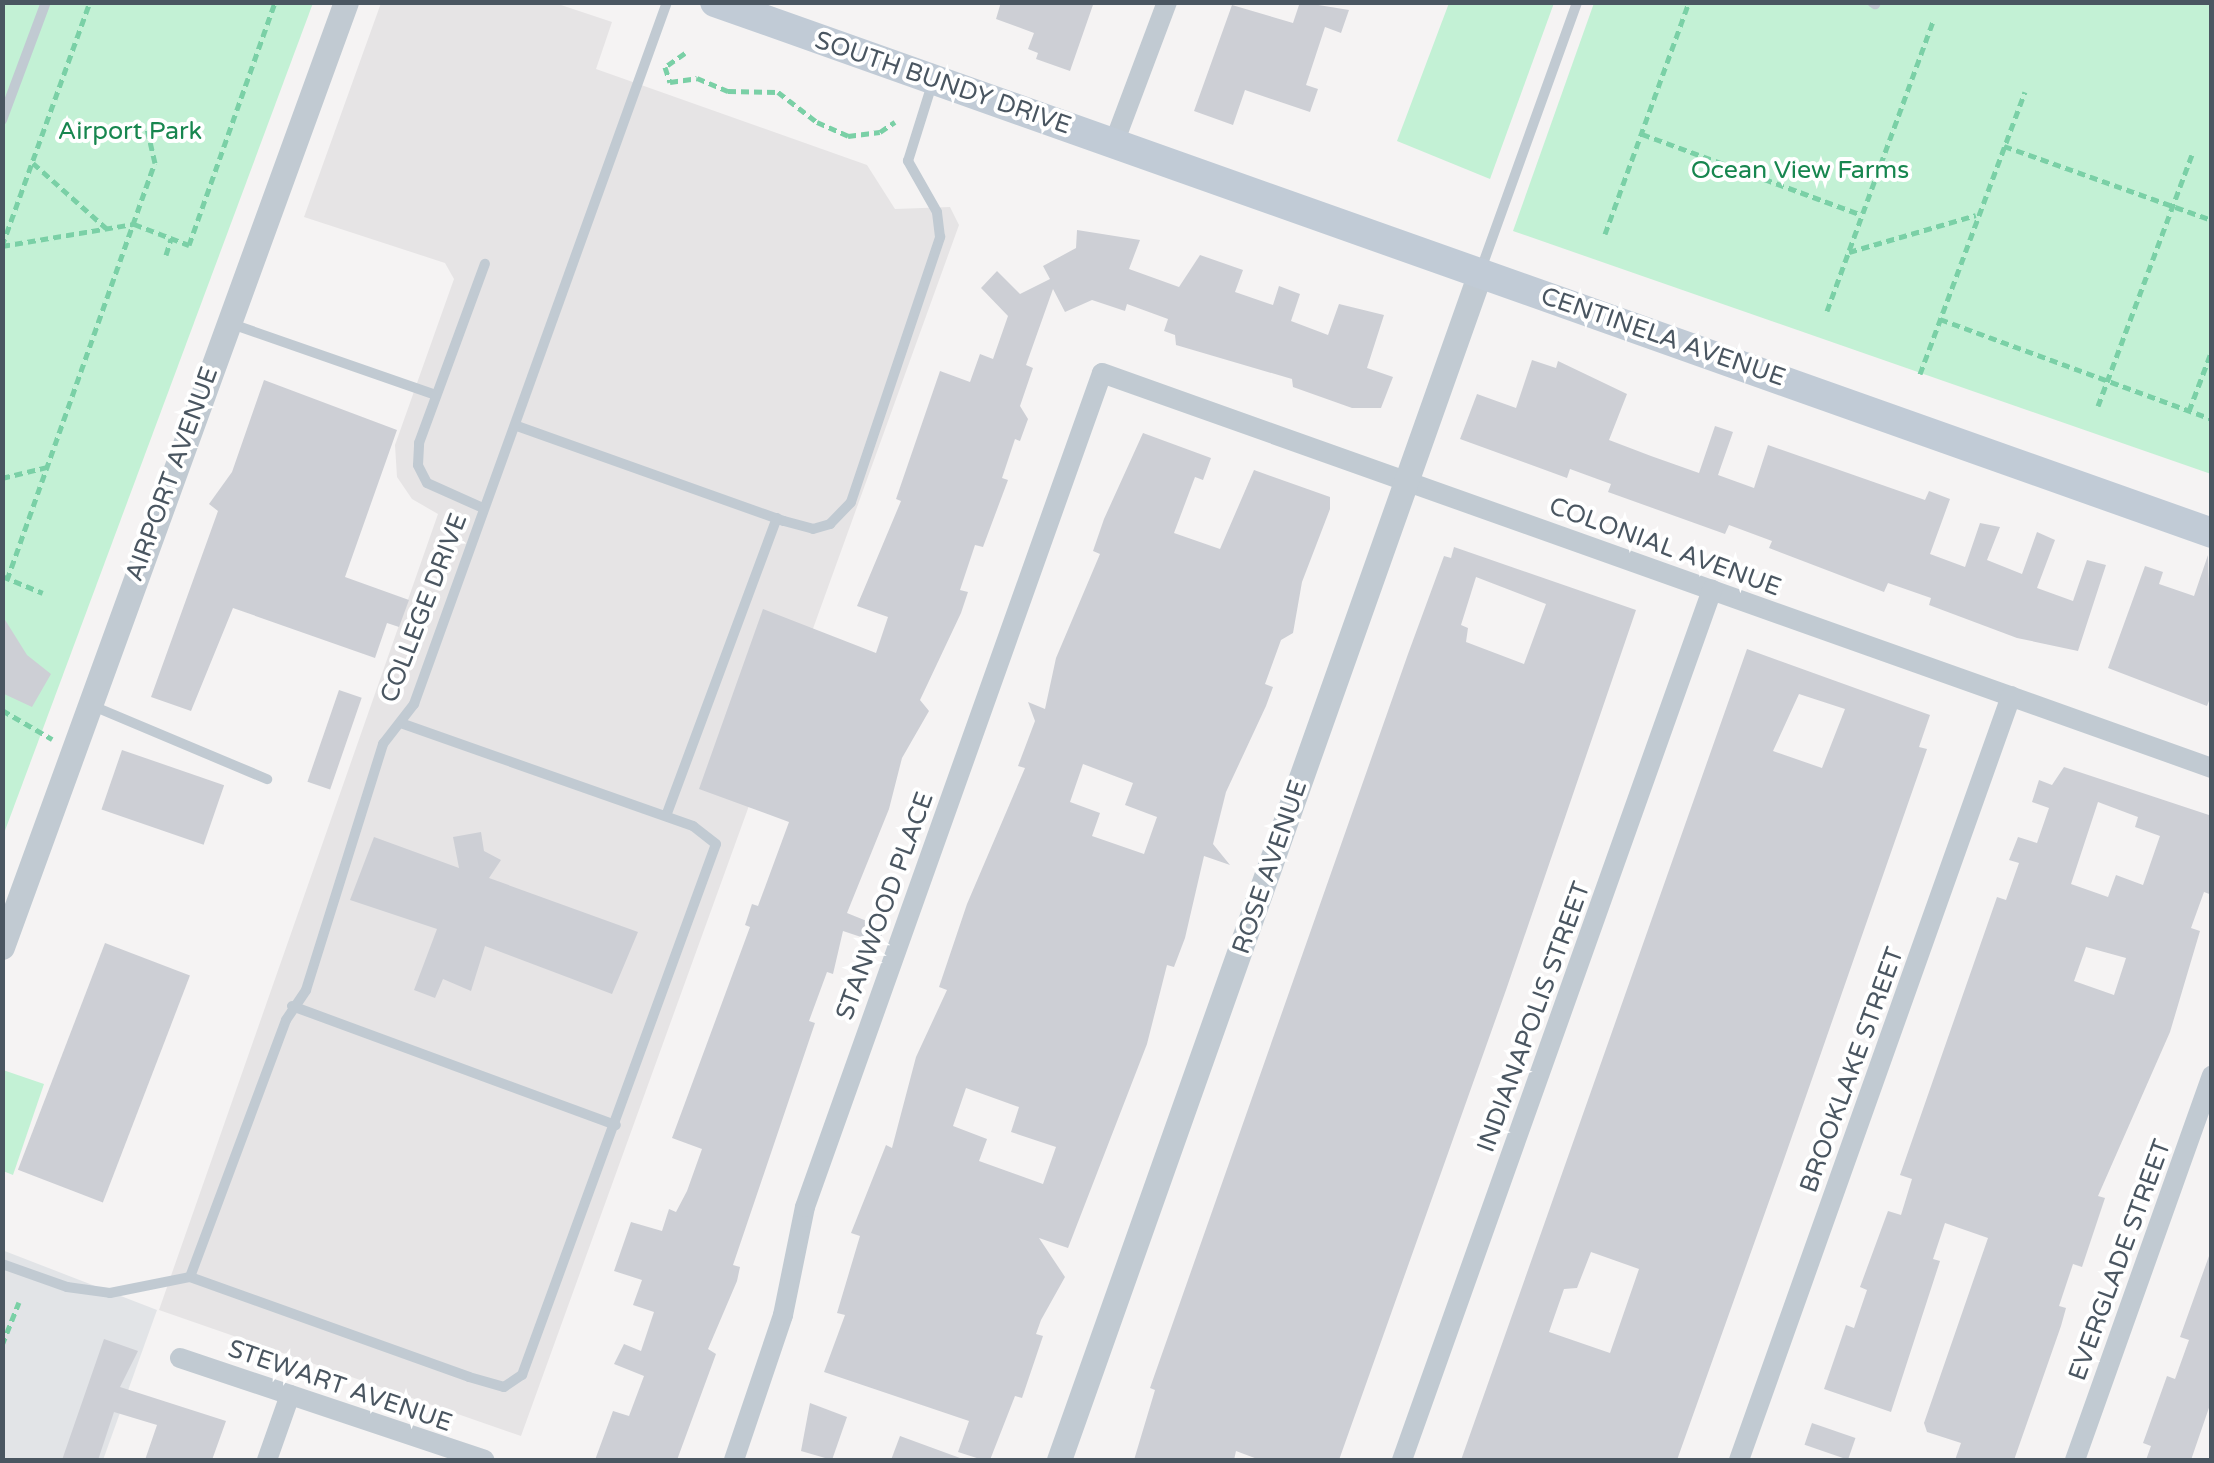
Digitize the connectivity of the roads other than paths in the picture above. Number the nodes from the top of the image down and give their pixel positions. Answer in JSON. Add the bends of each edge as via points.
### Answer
{"nodes":[{"id":1,"x":46,"y":2,"type":"edge"},
{"id":2,"x":346,"y":2,"type":"edge"},
{"id":3,"x":667,"y":2,"type":"edge"},
{"id":4,"x":714,"y":2,"type":"edge"},
{"id":5,"x":1167,"y":2,"type":"edge"},
{"id":6,"x":1577,"y":2,"type":"edge"},
{"id":7,"x":933,"y":80,"type":"junction"},
{"id":8,"x":2,"y":120,"type":"edge"},
{"id":9,"x":1114,"y":144,"type":"junction"},
{"id":10,"x":485,"y":264,"type":"dead end"},
{"id":11,"x":1480,"y":273,"type":"junction"},
{"id":12,"x":227,"y":323,"type":"junction"},
{"id":13,"x":1102,"y":373,"type":"joint"},
{"id":14,"x":436,"y":395,"type":"junction"},
{"id":15,"x":517,"y":426,"type":"junction"},
{"id":16,"x":1406,"y":481,"type":"junction"},
{"id":17,"x":483,"y":508,"type":"junction"},
{"id":18,"x":777,"y":518,"type":"junction"},
{"id":19,"x":2212,"y":533,"type":"edge"},
{"id":20,"x":1712,"y":590,"type":"junction"},
{"id":21,"x":2011,"y":696,"type":"junction"},
{"id":22,"x":89,"y":704,"type":"junction"},
{"id":23,"x":400,"y":723,"type":"junction"},
{"id":24,"x":2212,"y":768,"type":"edge"},
{"id":25,"x":268,"y":779,"type":"dead end"},
{"id":26,"x":666,"y":816,"type":"junction"},
{"id":27,"x":2,"y":947,"type":"edge"},
{"id":28,"x":292,"y":1006,"type":"junction"},
{"id":29,"x":2212,"y":1076,"type":"edge"},
{"id":30,"x":616,"y":1126,"type":"junction"},
{"id":31,"x":2,"y":1264,"type":"edge"},
{"id":32,"x":190,"y":1277,"type":"junction"},
{"id":33,"x":180,"y":1358,"type":"dead end"},
{"id":34,"x":290,"y":1395,"type":"junction"},
{"id":35,"x":267,"y":1460,"type":"edge"},
{"id":36,"x":484,"y":1460,"type":"edge"},
{"id":37,"x":734,"y":1460,"type":"edge"},
{"id":38,"x":1058,"y":1460,"type":"edge"},
{"id":39,"x":1402,"y":1460,"type":"edge"},
{"id":40,"x":1739,"y":1460,"type":"edge"},
{"id":41,"x":2076,"y":1460,"type":"edge"}],
"edges":[{"from":1,"to":8,"type":"lane"},
{"from":2,"to":12,"type":"street","name":"AIRPORT AVENUE"},
{"from":3,"to":15,"type":"lane","name":"COLLEGE DRIVE"},
{"from":4,"to":7,"type":"main road","name":"SOUTH BUNDY DRIVE"},
{"from":5,"to":9,"type":"street"},
{"from":6,"to":11,"type":"lane"},
{"from":7,"to":9,"type":"main road","name":"SOUTH BUNDY DRIVE"},
{"from":7,"to":18,"type":"lane","via":[[908,161],[937,212],[940,237],[851,502],[830,524],[813,529]]},
{"from":9,"to":11,"type":"main road","name":"CENTINELA AVENUE"},
{"from":10,"to":14,"type":"lane"},
{"from":11,"to":16,"type":"street","name":"ROSE AVENUE"},
{"from":11,"to":19,"type":"main road","name":"CENTINELA AVENUE"},
{"from":12,"to":14,"type":"lane"},
{"from":12,"to":22,"type":"street","name":"AIRPORT AVENUE"},
{"from":13,"to":16,"type":"street","name":"COLONIAL AVENUE"},
{"from":13,"to":37,"type":"street","name":"STANWOOD PLACE","via":[[805,1207],[783,1314]]},
{"from":14,"to":17,"type":"lane","via":[[418,465],[427,483]]},
{"from":15,"to":17,"type":"lane","name":"COLLEGE DRIVE"},
{"from":15,"to":18,"type":"lane"},
{"from":16,"to":20,"type":"street","name":"COLONIAL AVENUE"},
{"from":16,"to":38,"type":"street","name":"ROSE AVENUE"},
{"from":17,"to":23,"type":"lane","name":"COLLEGE DRIVE","via":[[414,704]]},
{"from":18,"to":26,"type":"lane"},
{"from":20,"to":21,"type":"street","name":"COLONIAL AVENUE"},
{"from":20,"to":39,"type":"street","name":"INDIANAPOLIS STREET"},
{"from":21,"to":24,"type":"street","name":"COLONIAL AVENUE"},
{"from":21,"to":40,"type":"street","name":"BROOKLAKE STREET"},
{"from":22,"to":25,"type":"lane"},
{"from":22,"to":27,"type":"street","name":"AIRPORT AVENUE"},
{"from":23,"to":26,"type":"lane"},
{"from":23,"to":28,"type":"lane","name":"COLLEGE DRIVE","via":[[382,744],[330,898],[317,960]]},
{"from":26,"to":30,"type":"lane","via":[[706,833],[716,844],[714,859]]},
{"from":28,"to":30,"type":"lane"},
{"from":28,"to":32,"type":"lane","name":"COLLEGE DRIVE"},
{"from":29,"to":41,"type":"street","name":"EVERGLADE STREET"},
{"from":30,"to":32,"type":"lane","via":[[530,1360],[504,1387]]},
{"from":31,"to":32,"type":"lane","via":[[66,1287],[110,1293]]},
{"from":33,"to":34,"type":"street","name":"STEWART AVENUE"},
{"from":34,"to":35,"type":"street"},
{"from":34,"to":36,"type":"street","name":"STEWART AVENUE"}]}
